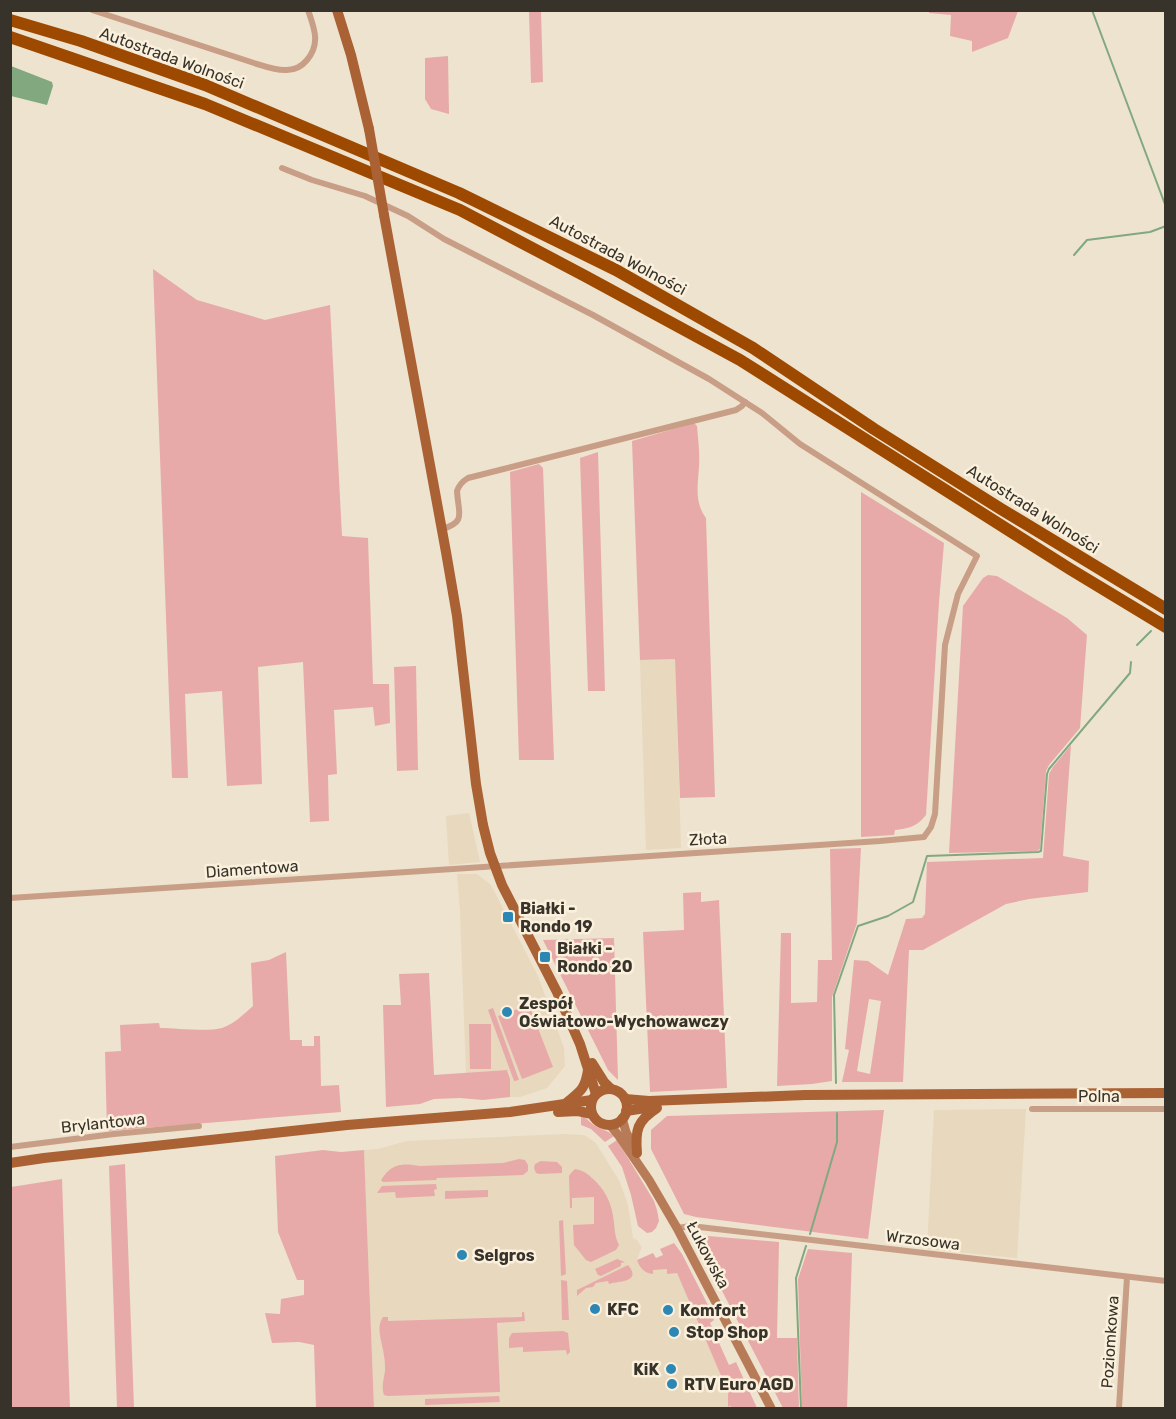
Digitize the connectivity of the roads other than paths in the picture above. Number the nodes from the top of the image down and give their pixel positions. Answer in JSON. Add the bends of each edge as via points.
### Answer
{"nodes":[{"id":1,"x":92,"y":10,"type":"edge"},
{"id":2,"x":308,"y":10,"type":"edge"},
{"id":3,"x":337,"y":10,"type":"edge"},
{"id":4,"x":10,"y":20,"type":"edge"},
{"id":5,"x":10,"y":37,"type":"edge"},
{"id":6,"x":282,"y":168,"type":"dead end"},
{"id":7,"x":745,"y":402,"type":"junction"},
{"id":8,"x":442,"y":529,"type":"junction"},
{"id":9,"x":1166,"y":609,"type":"edge"},
{"id":10,"x":1166,"y":627,"type":"edge"},
{"id":11,"x":495,"y":866,"type":"junction"},
{"id":12,"x":10,"y":898,"type":"edge"},
{"id":13,"x":580,"y":1044,"type":"junction"},
{"id":14,"x":589,"y":1067,"type":"junction"},
{"id":15,"x":611,"y":1089,"type":"junction"},
{"id":16,"x":1166,"y":1093,"type":"edge"},
{"id":17,"x":831,"y":1096,"type":"junction"},
{"id":18,"x":594,"y":1097,"type":"junction"},
{"id":19,"x":625,"y":1099,"type":"junction"},
{"id":20,"x":564,"y":1105,"type":"junction"},
{"id":21,"x":660,"y":1106,"type":"junction"},
{"id":22,"x":1032,"y":1109,"type":"dead end"},
{"id":23,"x":1166,"y":1109,"type":"edge"},
{"id":24,"x":510,"y":1112,"type":"junction"},
{"id":25,"x":592,"y":1114,"type":"junction"},
{"id":26,"x":624,"y":1115,"type":"junction"},
{"id":27,"x":610,"y":1125,"type":"junction"},
{"id":28,"x":199,"y":1126,"type":"dead end"},
{"id":29,"x":10,"y":1147,"type":"edge"},
{"id":30,"x":637,"y":1153,"type":"junction"},
{"id":31,"x":10,"y":1163,"type":"edge"},
{"id":32,"x":649,"y":1180,"type":"junction"},
{"id":33,"x":677,"y":1228,"type":"junction"},
{"id":34,"x":1127,"y":1277,"type":"junction"},
{"id":35,"x":1166,"y":1281,"type":"edge"},
{"id":36,"x":771,"y":1408,"type":"edge"},
{"id":37,"x":1119,"y":1408,"type":"edge"}],
"edges":[{"from":1,"to":2,"type":"street","via":[[254,63],[287,70],[303,64],[313,52],[315,37]]},
{"from":3,"to":8,"type":"main road","bridge":true,"via":[[369,129]]},
{"from":4,"to":9,"type":"highway","name":"Autostrada Wolności","via":[[205,85],[459,193],[616,270],[753,348],[874,429]]},
{"from":5,"to":10,"type":"highway","name":"Autostrada Wolności","via":[[205,104],[460,210],[740,360]]},
{"from":6,"to":7,"type":"street","via":[[365,196],[408,216]]},
{"from":7,"to":8,"type":"street","via":[[736,410],[463,480],[458,487],[459,519],[455,525]]},
{"from":7,"to":11,"type":"street","name":"Złota","via":[[800,444],[978,556],[958,594],[945,645],[931,827],[924,837]]},
{"from":8,"to":11,"type":"main road","via":[[457,616],[478,799]]},
{"from":11,"to":12,"type":"street","name":"Diamentowa"},
{"from":11,"to":13,"type":"main road"},
{"from":13,"to":14,"type":"main road"},
{"from":13,"to":15,"type":"main road"},
{"from":14,"to":18,"type":"main road"},
{"from":14,"to":20,"type":"main road","via":[[583,1089]]},
{"from":15,"to":18,"type":"main road"},
{"from":15,"to":19,"type":"main road"},
{"from":16,"to":17,"type":"main road"},
{"from":17,"to":19,"type":"main road"},
{"from":17,"to":21,"type":"main road"},
{"from":18,"to":20,"type":"main road"},
{"from":18,"to":25,"type":"main road"},
{"from":19,"to":26,"type":"main road"},
{"from":20,"to":24,"type":"main road"},
{"from":21,"to":26,"type":"main road"},
{"from":21,"to":30,"type":"main road","via":[[639,1124]]},
{"from":22,"to":23,"type":"street","name":"Polna"},
{"from":24,"to":25,"type":"main road"},
{"from":24,"to":31,"type":"main road","via":[[347,1125]]},
{"from":25,"to":27,"type":"main road","via":[[598,1122]]},
{"from":26,"to":27,"type":"main road"},
{"from":26,"to":30,"type":"main road","name":"Łukowska","via":[[626,1132]]},
{"from":27,"to":32,"type":"main road","name":"Łukowska"},
{"from":28,"to":29,"type":"street","name":"Brylantowa"},
{"from":30,"to":32,"type":"main road","name":"Łukowska"},
{"from":32,"to":33,"type":"main road","name":"Łukowska"},
{"from":33,"to":34,"type":"street","name":"Wrzosowa","via":[[691,1226]]},
{"from":33,"to":36,"type":"main road","name":"Łukowska"},
{"from":34,"to":35,"type":"street","name":"Wrzosowa"},
{"from":34,"to":37,"type":"street","name":"Poziomkowa"}]}
